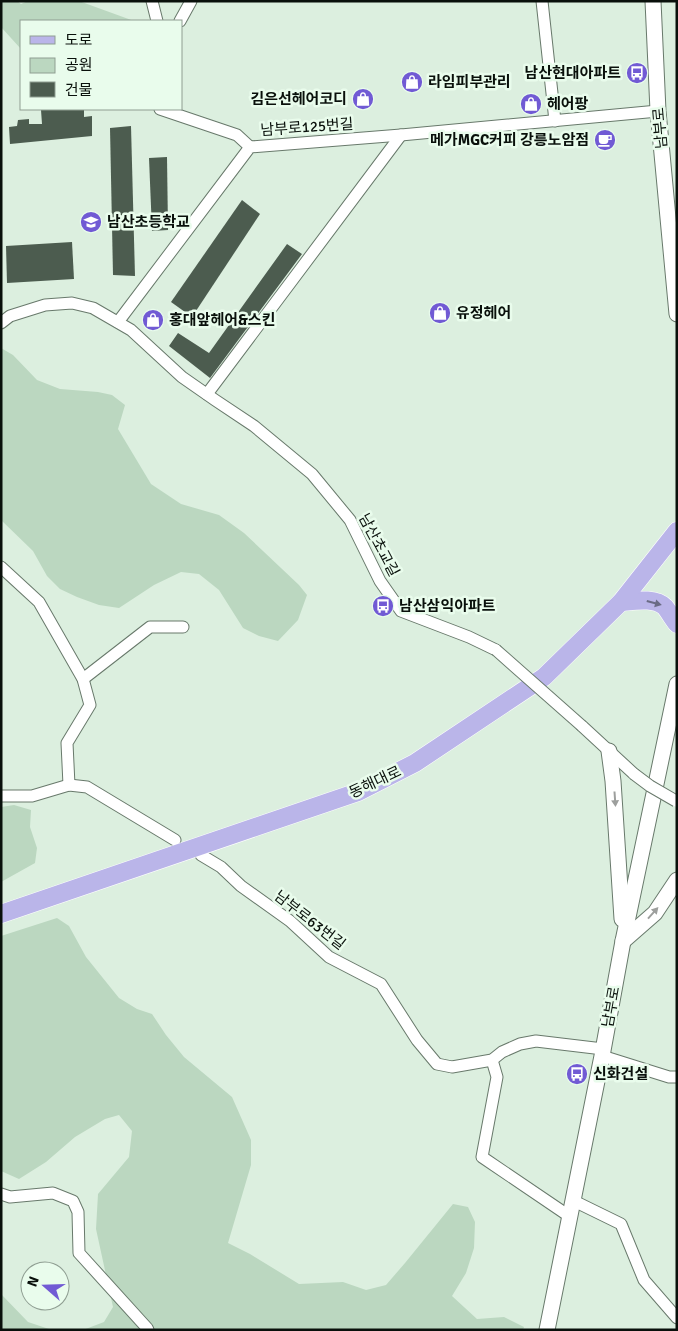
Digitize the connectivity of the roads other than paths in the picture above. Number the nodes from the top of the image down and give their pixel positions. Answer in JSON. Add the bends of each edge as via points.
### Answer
{"nodes":[{"id":1,"x":152,"y":1,"type":"edge"},
{"id":2,"x":191,"y":1,"type":"edge"},
{"id":3,"x":542,"y":1,"type":"edge"},
{"id":4,"x":653,"y":1,"type":"edge"},
{"id":5,"x":157,"y":20,"type":"edge"},
{"id":6,"x":181,"y":20,"type":"edge"},
{"id":7,"x":163,"y":110,"type":"edge"},
{"id":8,"x":658,"y":111,"type":"junction"},
{"id":9,"x":554,"y":121,"type":"junction"},
{"id":10,"x":401,"y":135,"type":"junction"},
{"id":11,"x":250,"y":146,"type":"junction"},
{"id":12,"x":677,"y":314,"type":"edge"},
{"id":13,"x":118,"y":322,"type":"junction"},
{"id":14,"x":1,"y":323,"type":"edge"},
{"id":15,"x":207,"y":394,"type":"junction"},
{"id":16,"x":677,"y":531,"type":"edge"},
{"id":17,"x":1,"y":567,"type":"edge"},
{"id":18,"x":621,"y":602,"type":"junction"},
{"id":19,"x":677,"y":624,"type":"edge"},
{"id":20,"x":182,"y":627,"type":"dead end"},
{"id":21,"x":83,"y":679,"type":"junction"},
{"id":22,"x":677,"y":684,"type":"edge"},
{"id":23,"x":609,"y":751,"type":"junction"},
{"id":24,"x":69,"y":785,"type":"junction"},
{"id":25,"x":1,"y":796,"type":"edge"},
{"id":26,"x":676,"y":801,"type":"edge"},
{"id":27,"x":176,"y":840,"type":"dead end"},
{"id":28,"x":201,"y":855,"type":"dead end"},
{"id":29,"x":677,"y":880,"type":"edge"},
{"id":30,"x":1,"y":914,"type":"edge"},
{"id":31,"x":623,"y":941,"type":"junction"},
{"id":32,"x":603,"y":1052,"type":"junction"},
{"id":33,"x":492,"y":1060,"type":"junction"},
{"id":34,"x":677,"y":1077,"type":"edge"},
{"id":35,"x":1,"y":1194,"type":"edge"},
{"id":36,"x":574,"y":1200,"type":"junction"},
{"id":37,"x":569,"y":1216,"type":"junction"},
{"id":38,"x":677,"y":1318,"type":"edge"},
{"id":39,"x":148,"y":1330,"type":"edge"},
{"id":40,"x":547,"y":1330,"type":"edge"}],
"edges":[{"from":1,"to":5,"type":"street"},
{"from":2,"to":6,"type":"street"},
{"from":3,"to":9,"type":"street"},
{"from":4,"to":8,"type":"street","name":"남부로"},
{"from":7,"to":11,"type":"street","via":[[237,134]]},
{"from":8,"to":9,"type":"street","name":"남부로125번길"},
{"from":8,"to":12,"type":"street","name":"남부로"},
{"from":9,"to":10,"type":"street","name":"남부로125번길"},
{"from":10,"to":11,"type":"street","name":"남부로125번길"},
{"from":10,"to":15,"type":"street"},
{"from":11,"to":13,"type":"street","name":"남부로125번길"},
{"from":13,"to":14,"type":"street","name":"남산초교길","via":[[93,308],[72,303],[45,305],[10,316]]},
{"from":13,"to":15,"type":"street","name":"남산초교길","via":[[182,377]]},
{"from":15,"to":23,"type":"street","name":"남산초교길","bridge":true,"via":[[254,426],[312,474],[350,520],[380,581],[401,611],[496,650]]},
{"from":16,"to":18,"type":"main road","name":"동해대로"},
{"from":17,"to":21,"type":"street","via":[[39,602]]},
{"from":18,"to":19,"type":"main road","one_way":true,"via":[[639,600],[663,605]]},
{"from":18,"to":30,"type":"main road","name":"동해대로","via":[[544,677],[415,763],[358,792]]},
{"from":20,"to":21,"type":"street","via":[[150,627]]},
{"from":21,"to":24,"type":"street","via":[[90,705],[66,743]]},
{"from":22,"to":31,"type":"street","name":"남부로"},
{"from":23,"to":26,"type":"street","name":"남산초교길","bridge":true,"via":[[650,786]]},
{"from":23,"to":31,"type":"street","one_way":true},
{"from":24,"to":25,"type":"street","via":[[32,796]]},
{"from":24,"to":27,"type":"street","via":[[87,787]]},
{"from":28,"to":33,"type":"street","name":"남부로63번길","via":[[290,921],[329,957],[380,984],[437,1064],[452,1067]]},
{"from":31,"to":29,"type":"street","one_way":true,"via":[[655,913]]},
{"from":31,"to":32,"type":"street","name":"남부로"},
{"from":32,"to":33,"type":"street","name":"남부로63번길","via":[[536,1041],[520,1044]]},
{"from":32,"to":34,"type":"street","name":"남부로63번길","via":[[669,1077]]},
{"from":32,"to":36,"type":"street","name":"남부로"},
{"from":33,"to":37,"type":"street","via":[[497,1077],[482,1157]]},
{"from":35,"to":39,"type":"street","via":[[10,1197],[53,1193],[73,1201],[78,1212],[79,1252]]},
{"from":36,"to":37,"type":"street","name":"남부로"},
{"from":36,"to":38,"type":"street","via":[[620,1224],[644,1280]]},
{"from":37,"to":40,"type":"street","name":"남부로"}]}
